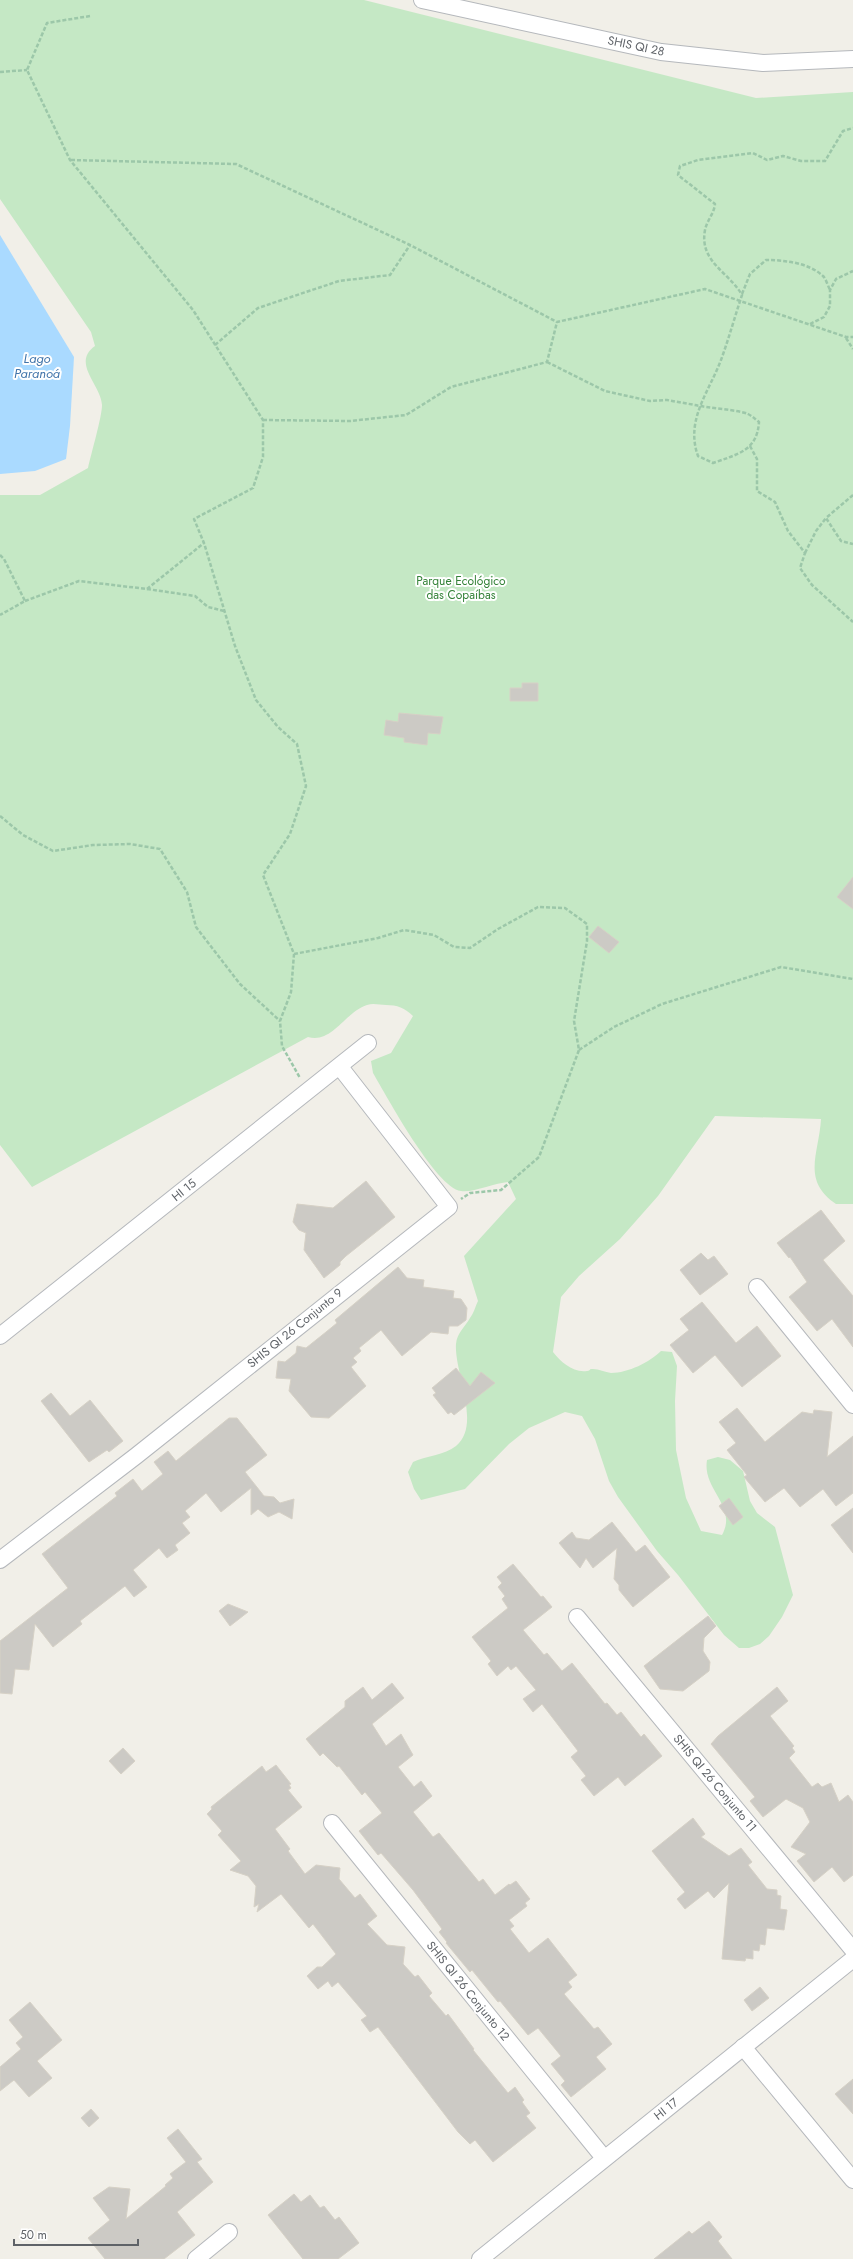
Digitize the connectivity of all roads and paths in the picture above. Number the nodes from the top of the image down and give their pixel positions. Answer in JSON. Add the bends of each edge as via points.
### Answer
{"nodes":[{"id":1,"x":422,"y":0,"type":"edge"},
{"id":2,"x":90,"y":16,"type":"dead end"},
{"id":3,"x":853,"y":59,"type":"edge"},
{"id":4,"x":27,"y":70,"type":"junction"},
{"id":5,"x":0,"y":72,"type":"edge"},
{"id":6,"x":853,"y":128,"type":"edge"},
{"id":7,"x":70,"y":160,"type":"junction"},
{"id":8,"x":410,"y":245,"type":"junction"},
{"id":9,"x":853,"y":271,"type":"edge"},
{"id":10,"x":830,"y":290,"type":"junction"},
{"id":11,"x":742,"y":295,"type":"junction"},
{"id":12,"x":740,"y":301,"type":"junction"},
{"id":13,"x":557,"y":322,"type":"junction"},
{"id":14,"x":809,"y":324,"type":"junction"},
{"id":15,"x":846,"y":337,"type":"junction"},
{"id":16,"x":853,"y":337,"type":"edge"},
{"id":17,"x":215,"y":345,"type":"junction"},
{"id":18,"x":853,"y":349,"type":"edge"},
{"id":19,"x":547,"y":362,"type":"junction"},
{"id":20,"x":698,"y":406,"type":"junction"},
{"id":21,"x":263,"y":420,"type":"junction"},
{"id":22,"x":750,"y":446,"type":"junction"},
{"id":23,"x":853,"y":495,"type":"edge"},
{"id":24,"x":826,"y":518,"type":"junction"},
{"id":25,"x":204,"y":543,"type":"junction"},
{"id":26,"x":853,"y":544,"type":"edge"},
{"id":27,"x":805,"y":553,"type":"junction"},
{"id":28,"x":0,"y":555,"type":"edge"},
{"id":29,"x":146,"y":589,"type":"junction"},
{"id":30,"x":25,"y":601,"type":"junction"},
{"id":31,"x":224,"y":611,"type":"junction"},
{"id":32,"x":0,"y":615,"type":"edge"},
{"id":33,"x":853,"y":622,"type":"edge"},
{"id":34,"x":0,"y":816,"type":"edge"},
{"id":35,"x":294,"y":954,"type":"junction"},
{"id":36,"x":853,"y":979,"type":"edge"},
{"id":37,"x":280,"y":1021,"type":"junction"},
{"id":38,"x":368,"y":1043,"type":"dead end"},
{"id":39,"x":579,"y":1050,"type":"junction"},
{"id":40,"x":340,"y":1066,"type":"junction"},
{"id":41,"x":308,"y":1092,"type":"junction"},
{"id":42,"x":449,"y":1207,"type":"junction"},
{"id":43,"x":757,"y":1287,"type":"dead end"},
{"id":44,"x":0,"y":1336,"type":"edge"},
{"id":45,"x":853,"y":1405,"type":"edge"},
{"id":46,"x":0,"y":1560,"type":"edge"},
{"id":47,"x":577,"y":1617,"type":"dead end"},
{"id":48,"x":332,"y":1823,"type":"dead end"},
{"id":49,"x":853,"y":1950,"type":"edge"},
{"id":50,"x":853,"y":1959,"type":"edge"},
{"id":51,"x":743,"y":2047,"type":"junction"},
{"id":52,"x":604,"y":2158,"type":"junction"},
{"id":53,"x":853,"y":2180,"type":"edge"},
{"id":54,"x":229,"y":2232,"type":"dead end"},
{"id":55,"x":196,"y":2259,"type":"edge"},
{"id":56,"x":480,"y":2259,"type":"edge"}],
"edges":[{"from":1,"to":3,"type":"street","name":"SHIS QI 28","via":[[661,52],[763,63]]},
{"from":2,"to":4,"type":"path","via":[[47,22]]},
{"from":4,"to":5,"type":"path"},
{"from":4,"to":7,"type":"path"},
{"from":6,"to":11,"type":"path","via":[[843,131],[825,161],[800,161],[783,156],[767,160],[753,153],[698,160],[680,166],[678,175],[715,204],[714,213],[705,230],[707,252],[712,262]]},
{"from":7,"to":8,"type":"path","via":[[236,164]]},
{"from":7,"to":17,"type":"path","via":[[193,310]]},
{"from":8,"to":13,"type":"path"},
{"from":8,"to":17,"type":"path","via":[[390,275],[338,281],[258,308]]},
{"from":9,"to":10,"type":"path","via":[[836,279]]},
{"from":10,"to":11,"type":"path","via":[[824,277],[810,269],[788,260],[766,260],[750,274]]},
{"from":10,"to":14,"type":"path","via":[[830,306],[824,317]]},
{"from":11,"to":12,"type":"path"},
{"from":12,"to":13,"type":"path","via":[[705,289]]},
{"from":12,"to":14,"type":"path"},
{"from":12,"to":20,"type":"path","via":[[721,361]]},
{"from":13,"to":19,"type":"path"},
{"from":14,"to":15,"type":"path"},
{"from":15,"to":16,"type":"path"},
{"from":15,"to":18,"type":"path"},
{"from":17,"to":21,"type":"path"},
{"from":19,"to":20,"type":"path","via":[[605,391],[650,401],[667,400]]},
{"from":19,"to":21,"type":"path","via":[[451,387],[406,415],[350,421]]},
{"from":20,"to":22,"type":"path","via":[[748,414],[759,422],[758,436]]},
{"from":20,"to":22,"type":"path","via":[[694,445],[698,456],[713,463],[738,454]]},
{"from":21,"to":25,"type":"path","via":[[263,457],[253,488],[194,519]]},
{"from":22,"to":27,"type":"path","via":[[757,459],[757,491],[775,502],[788,531]]},
{"from":23,"to":24,"type":"path"},
{"from":24,"to":26,"type":"path","via":[[842,541]]},
{"from":24,"to":27,"type":"path"},
{"from":25,"to":29,"type":"path"},
{"from":25,"to":31,"type":"path"},
{"from":27,"to":33,"type":"path","via":[[800,568],[812,585]]},
{"from":28,"to":30,"type":"path","via":[[4,558]]},
{"from":29,"to":30,"type":"path","via":[[79,581]]},
{"from":29,"to":31,"type":"path","via":[[195,596],[208,607]]},
{"from":30,"to":32,"type":"path"},
{"from":31,"to":35,"type":"path","via":[[256,700],[278,728],[297,744],[306,786],[290,834],[263,875]]},
{"from":34,"to":37,"type":"path","via":[[23,835],[53,851],[93,845],[130,844],[160,849],[187,892],[196,927],[240,984]]},
{"from":35,"to":37,"type":"path","via":[[291,992]]},
{"from":35,"to":39,"type":"path","via":[[378,938],[404,930],[434,935],[454,947],[470,948],[538,907],[565,908],[587,924],[587,941],[574,1021]]},
{"from":36,"to":39,"type":"path","via":[[781,967],[662,1004],[614,1027]]},
{"from":37,"to":41,"type":"path","via":[[282,1046]]},
{"from":38,"to":40,"type":"street","name":"HI 15"},
{"from":39,"to":42,"type":"path","via":[[538,1157],[501,1190],[470,1193]]},
{"from":40,"to":41,"type":"street","name":"HI 15"},
{"from":40,"to":42,"type":"street"},
{"from":41,"to":44,"type":"street","name":"HI 15"},
{"from":42,"to":46,"type":"street","name":"SHIS QI 26 Conjunto 9","via":[[136,1456]]},
{"from":43,"to":45,"type":"street"},
{"from":47,"to":49,"type":"street","name":"SHIS QI 26 Conjunto 11"},
{"from":48,"to":52,"type":"street","name":"SHIS QI 26 Conjunto 12"},
{"from":50,"to":51,"type":"street","name":"HI 17"},
{"from":51,"to":52,"type":"street","name":"HI 17"},
{"from":51,"to":53,"type":"street"},
{"from":52,"to":56,"type":"street","name":"HI 17"},
{"from":54,"to":55,"type":"street"}]}
